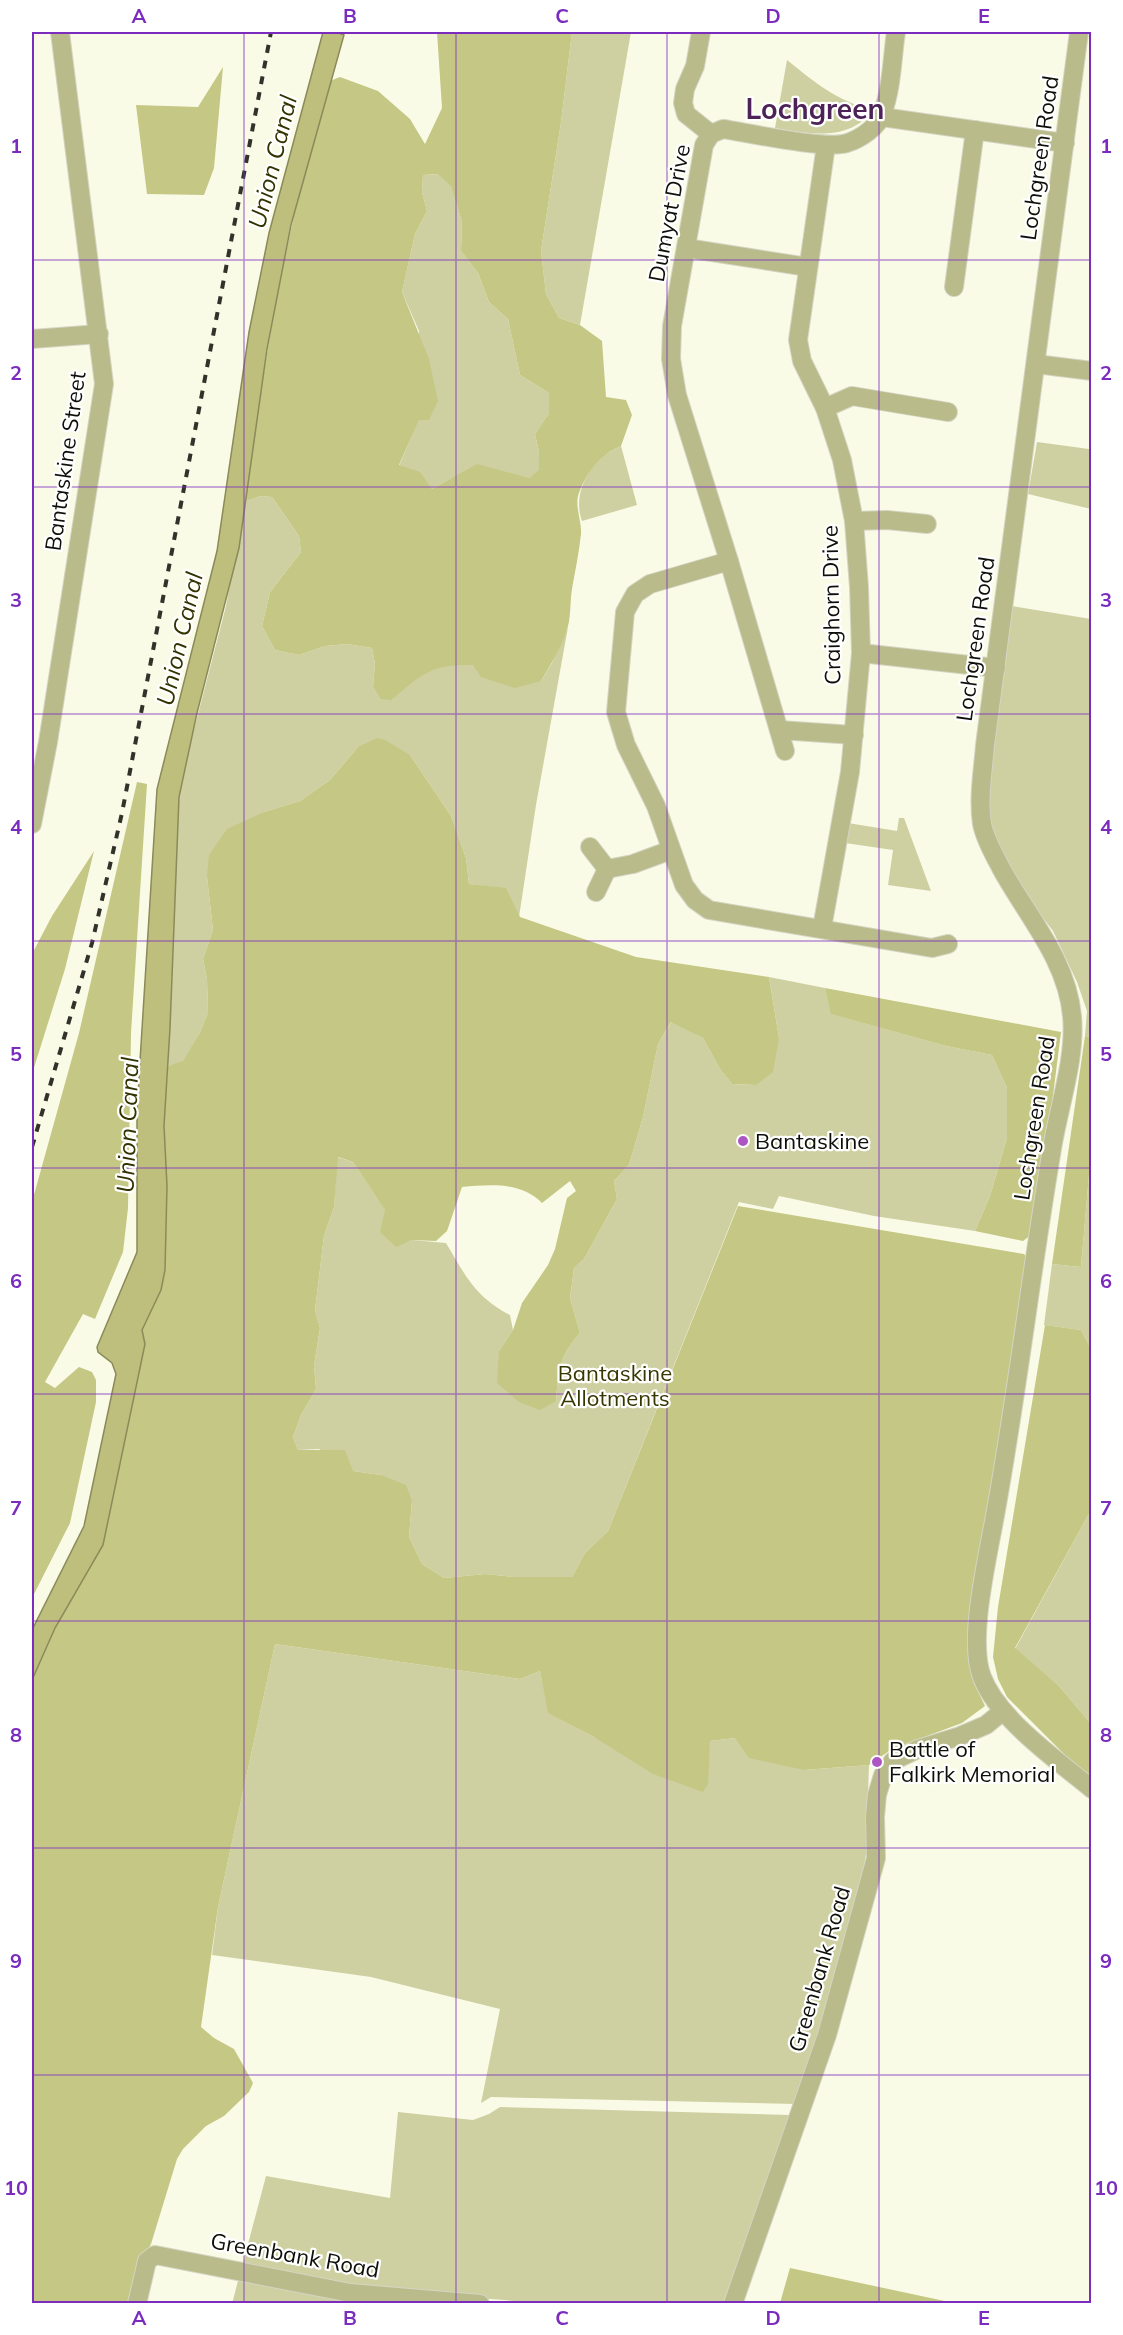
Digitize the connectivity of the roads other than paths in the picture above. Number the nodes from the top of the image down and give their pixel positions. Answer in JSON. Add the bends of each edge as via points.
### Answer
{"nodes":[{"id":1,"x":60,"y":32,"type":"edge"},
{"id":2,"x":701,"y":32,"type":"edge"},
{"id":3,"x":896,"y":32,"type":"edge"},
{"id":4,"x":1080,"y":33,"type":"edge"},
{"id":5,"x":882,"y":117,"type":"junction"},
{"id":6,"x":975,"y":130,"type":"junction"},
{"id":7,"x":711,"y":134,"type":"junction"},
{"id":8,"x":1065,"y":143,"type":"junction"},
{"id":9,"x":826,"y":145,"type":"junction"},
{"id":10,"x":686,"y":248,"type":"junction"},
{"id":11,"x":808,"y":267,"type":"junction"},
{"id":12,"x":954,"y":287,"type":"dead end"},
{"id":13,"x":99,"y":334,"type":"junction"},
{"id":14,"x":32,"y":339,"type":"edge"},
{"id":15,"x":1036,"y":364,"type":"junction"},
{"id":16,"x":1092,"y":371,"type":"edge"},
{"id":17,"x":825,"y":408,"type":"junction"},
{"id":18,"x":948,"y":412,"type":"dead end"},
{"id":19,"x":854,"y":521,"type":"junction"},
{"id":20,"x":927,"y":524,"type":"dead end"},
{"id":21,"x":729,"y":561,"type":"junction"},
{"id":22,"x":861,"y":653,"type":"junction"},
{"id":23,"x":996,"y":668,"type":"junction"},
{"id":24,"x":779,"y":730,"type":"junction"},
{"id":25,"x":854,"y":735,"type":"junction"},
{"id":26,"x":48,"y":742,"type":"junction"},
{"id":27,"x":785,"y":751,"type":"dead end"},
{"id":28,"x":32,"y":755,"type":"edge"},
{"id":29,"x":32,"y":824,"type":"edge"},
{"id":30,"x":590,"y":847,"type":"dead end"},
{"id":31,"x":671,"y":850,"type":"junction"},
{"id":32,"x":607,"y":869,"type":"junction"},
{"id":33,"x":596,"y":892,"type":"dead end"},
{"id":34,"x":822,"y":928,"type":"junction"},
{"id":35,"x":951,"y":939,"type":"dead end"},
{"id":36,"x":1003,"y":1711,"type":"junction"},
{"id":37,"x":1092,"y":1789,"type":"edge"},
{"id":38,"x":137,"y":2304,"type":"edge"},
{"id":39,"x":480,"y":2304,"type":"edge"},
{"id":40,"x":733,"y":2304,"type":"edge"}],
"edges":[{"from":1,"to":13,"type":"street","name":"Bantaskine Street"},
{"from":2,"to":7,"type":"street","via":[[683,103],[686,114]]},
{"from":3,"to":5,"type":"street"},
{"from":4,"to":8,"type":"street","name":"Lochgreen Road"},
{"from":5,"to":6,"type":"street"},
{"from":5,"to":9,"type":"street","name":"Dumyat Drive","via":[[862,136],[846,144]]},
{"from":6,"to":8,"type":"street"},
{"from":6,"to":12,"type":"street"},
{"from":7,"to":9,"type":"street","name":"Dumyat Drive","via":[[723,129]]},
{"from":7,"to":10,"type":"street","name":"Dumyat Drive","via":[[704,146]]},
{"from":8,"to":15,"type":"street","name":"Lochgreen Road"},
{"from":9,"to":11,"type":"street","name":"Craighorn Drive"},
{"from":10,"to":11,"type":"street"},
{"from":10,"to":21,"type":"street","name":"Dumyat Drive","via":[[672,326],[671,359],[677,394]]},
{"from":11,"to":17,"type":"street","name":"Craighorn Drive","via":[[798,340],[802,361]]},
{"from":13,"to":14,"type":"street"},
{"from":13,"to":26,"type":"street","name":"Bantaskine Street","via":[[104,384]]},
{"from":15,"to":16,"type":"street"},
{"from":15,"to":23,"type":"street","name":"Lochgreen Road"},
{"from":17,"to":18,"type":"street","via":[[852,396]]},
{"from":17,"to":19,"type":"street","name":"Craighorn Drive","via":[[842,460]]},
{"from":19,"to":20,"type":"street"},
{"from":19,"to":22,"type":"street","name":"Craighorn Drive"},
{"from":21,"to":24,"type":"street","name":"Dumyat Drive"},
{"from":21,"to":31,"type":"street","via":[[650,584],[635,594],[625,612],[616,712]]},
{"from":22,"to":23,"type":"street"},
{"from":22,"to":25,"type":"street","name":"Craighorn Drive"},
{"from":23,"to":36,"type":"street","name":"Lochgreen Road","via":[[980,802],[983,827],[993,854],[1051,948],[1072,1015],[1073,1039],[980,1606],[977,1645],[982,1677]]},
{"from":24,"to":25,"type":"street"},
{"from":24,"to":27,"type":"street","name":"Dumyat Drive"},
{"from":25,"to":34,"type":"street","name":"Craighorn Drive"},
{"from":26,"to":28,"type":"street"},
{"from":26,"to":29,"type":"street","name":"Bantaskine Street"},
{"from":30,"to":32,"type":"street"},
{"from":31,"to":32,"type":"street"},
{"from":31,"to":34,"type":"street","via":[[684,885],[709,910]]},
{"from":32,"to":33,"type":"street"},
{"from":34,"to":35,"type":"street","via":[[932,948]]},
{"from":36,"to":37,"type":"street","name":"Lochgreen Road"},
{"from":36,"to":40,"type":"street","name":"Greenbank Road","via":[[986,1725],[893,1761],[883,1774],[875,1818],[876,1858],[830,2024]]},
{"from":38,"to":39,"type":"street","name":"Greenbank Road","via":[[147,2261],[155,2255],[350,2293]]}]}
